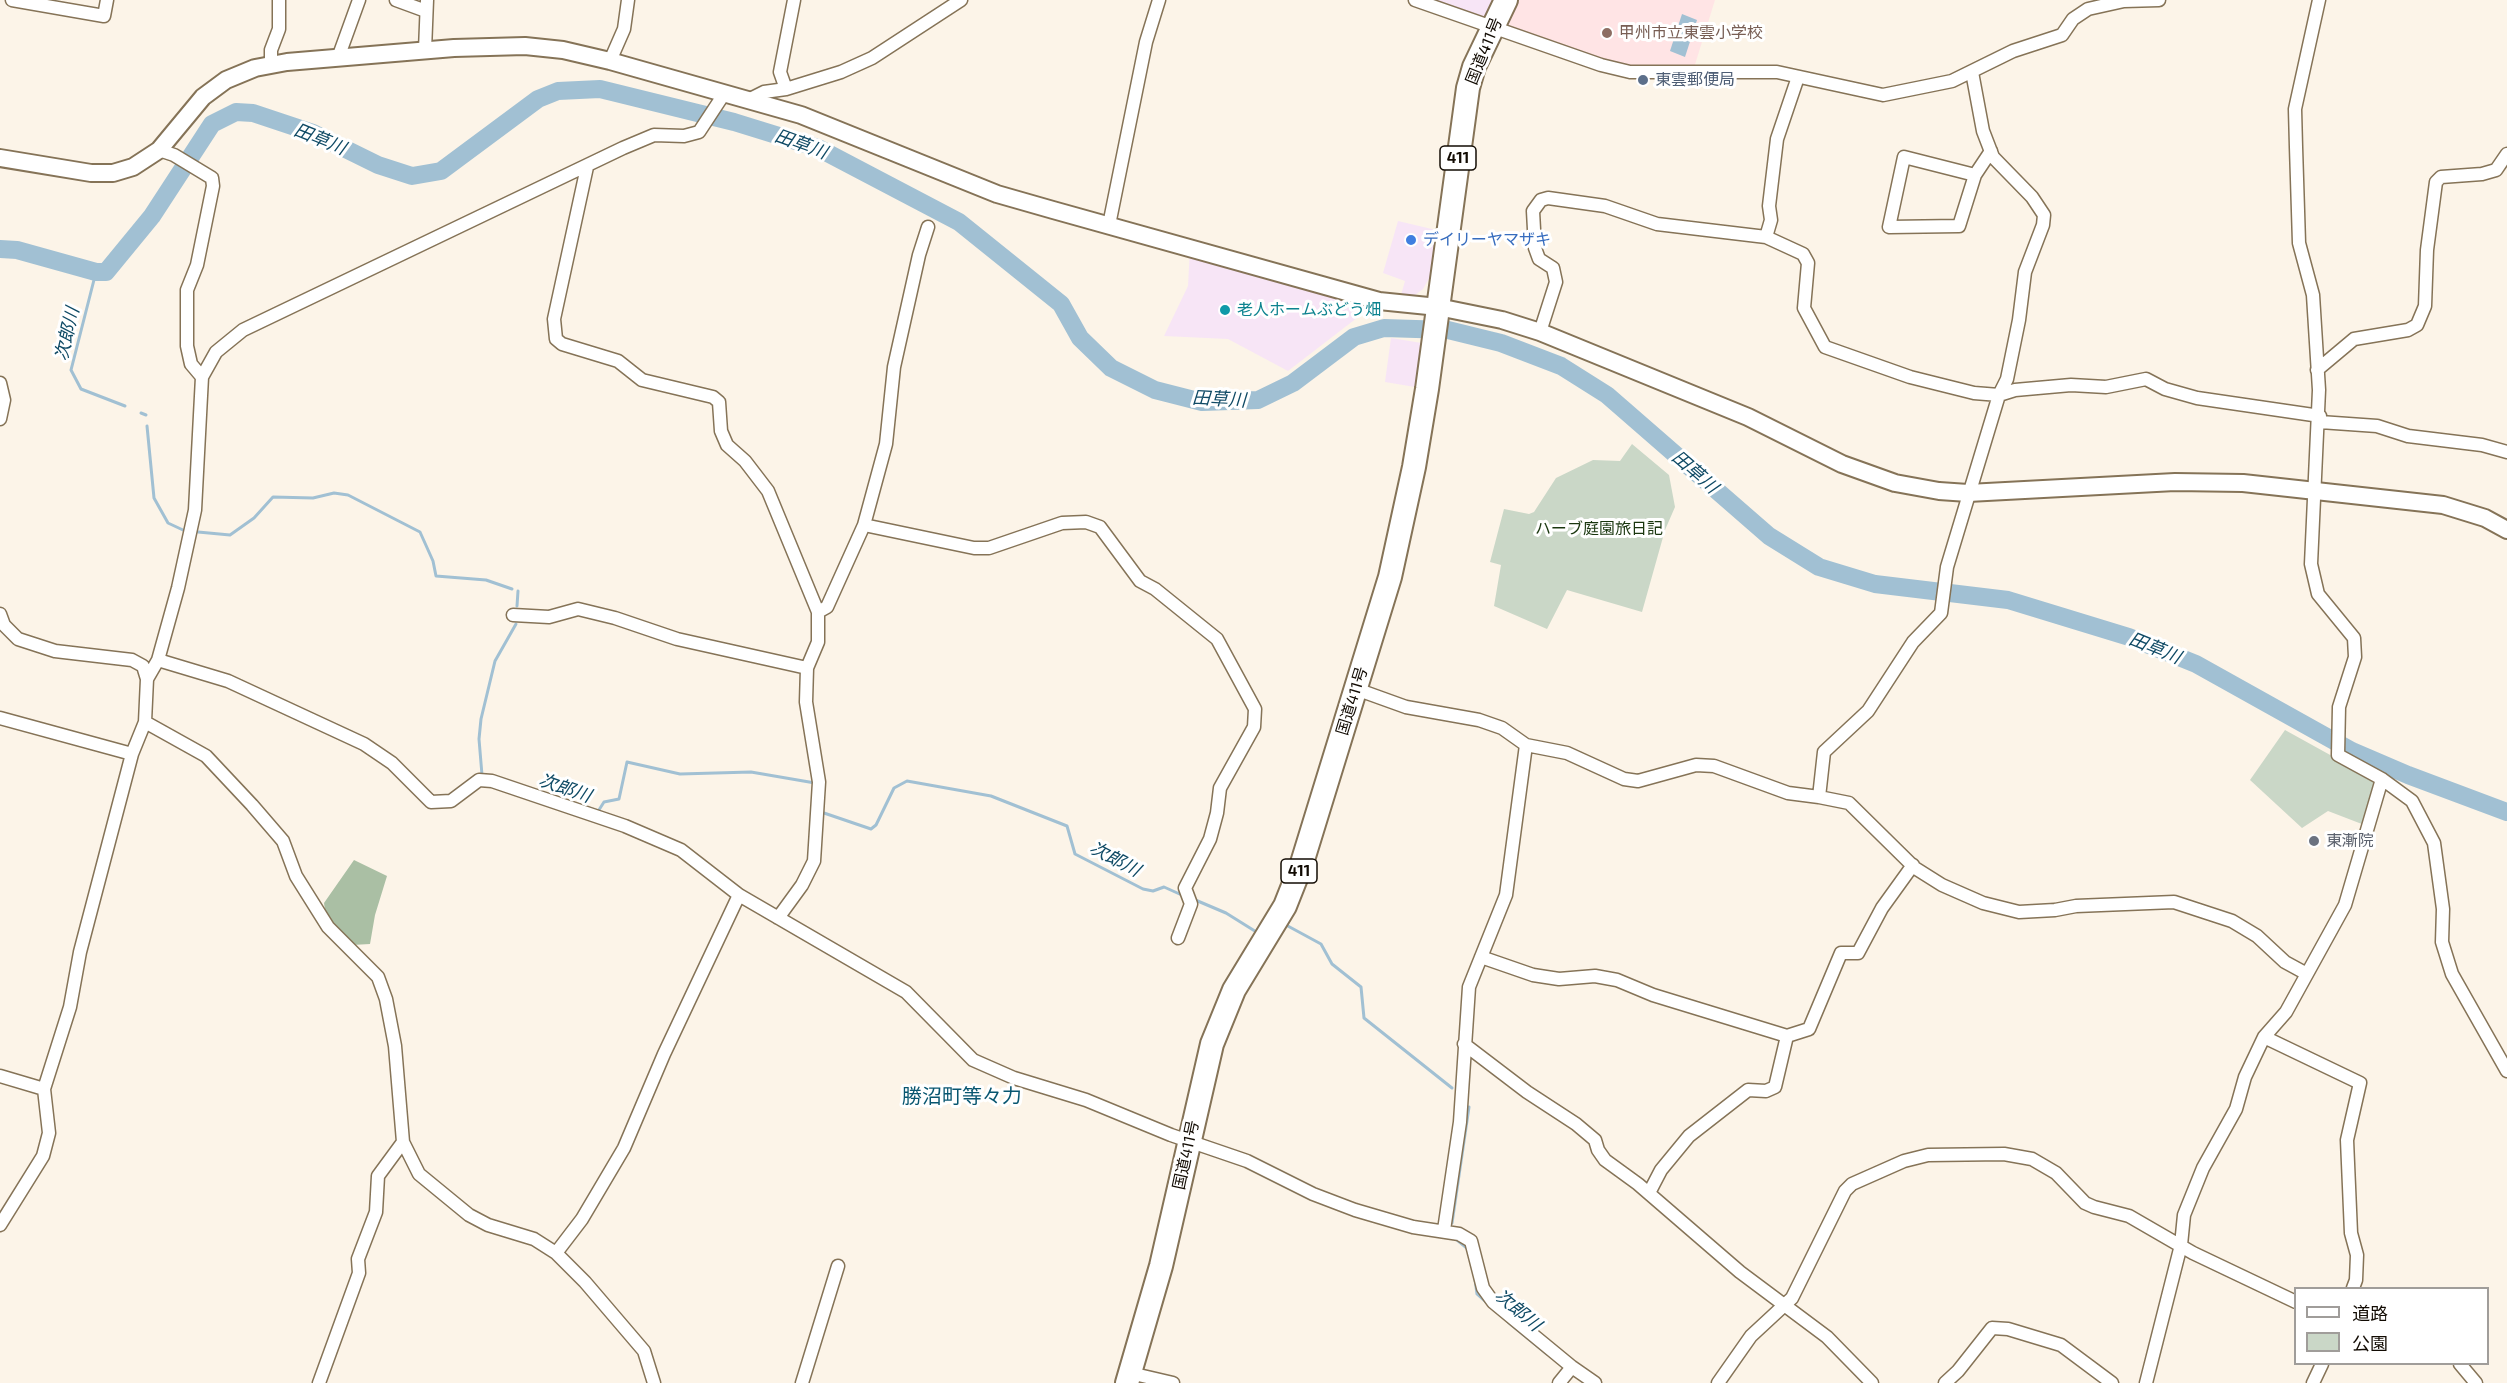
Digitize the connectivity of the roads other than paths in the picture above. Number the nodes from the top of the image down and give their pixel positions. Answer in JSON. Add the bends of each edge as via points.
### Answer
{"nodes":[{"id":1,"x":12,"y":0,"type":"edge"},
{"id":2,"x":107,"y":0,"type":"edge"},
{"id":3,"x":279,"y":0,"type":"edge"},
{"id":4,"x":358,"y":0,"type":"edge"},
{"id":5,"x":396,"y":0,"type":"edge"},
{"id":6,"x":628,"y":0,"type":"edge"},
{"id":7,"x":794,"y":0,"type":"edge"},
{"id":8,"x":961,"y":0,"type":"edge"},
{"id":9,"x":1159,"y":0,"type":"edge"},
{"id":10,"x":1415,"y":0,"type":"edge"},
{"id":11,"x":1506,"y":0,"type":"edge"},
{"id":12,"x":2159,"y":0,"type":"edge"},
{"id":13,"x":2319,"y":0,"type":"edge"},
{"id":14,"x":426,"y":5,"type":"edge"},
{"id":15,"x":1492,"y":28,"type":"junction"},
{"id":16,"x":425,"y":50,"type":"junction"},
{"id":17,"x":338,"y":58,"type":"junction"},
{"id":18,"x":610,"y":60,"type":"junction"},
{"id":19,"x":271,"y":65,"type":"junction"},
{"id":20,"x":1972,"y":72,"type":"junction"},
{"id":21,"x":1798,"y":77,"type":"junction"},
{"id":22,"x":786,"y":89,"type":"junction"},
{"id":23,"x":722,"y":99,"type":"junction"},
{"id":24,"x":748,"y":100,"type":"junction"},
{"id":25,"x":1991,"y":151,"type":"junction"},
{"id":26,"x":167,"y":153,"type":"junction"},
{"id":27,"x":2507,"y":154,"type":"edge"},
{"id":28,"x":0,"y":158,"type":"edge"},
{"id":29,"x":587,"y":167,"type":"junction"},
{"id":30,"x":1975,"y":175,"type":"junction"},
{"id":31,"x":1109,"y":225,"type":"junction"},
{"id":32,"x":928,"y":227,"type":"dead end"},
{"id":33,"x":1766,"y":237,"type":"junction"},
{"id":34,"x":1436,"y":325,"type":"junction"},
{"id":35,"x":1540,"y":332,"type":"junction"},
{"id":36,"x":2317,"y":370,"type":"junction"},
{"id":37,"x":202,"y":377,"type":"junction"},
{"id":38,"x":0,"y":383,"type":"edge"},
{"id":39,"x":1999,"y":395,"type":"junction"},
{"id":40,"x":0,"y":419,"type":"edge"},
{"id":41,"x":2319,"y":419,"type":"junction"},
{"id":42,"x":2507,"y":452,"type":"edge"},
{"id":43,"x":2314,"y":490,"type":"junction"},
{"id":44,"x":1968,"y":493,"type":"junction"},
{"id":45,"x":864,"y":525,"type":"junction"},
{"id":46,"x":2507,"y":530,"type":"edge"},
{"id":47,"x":819,"y":612,"type":"junction"},
{"id":48,"x":0,"y":614,"type":"edge"},
{"id":49,"x":513,"y":615,"type":"dead end"},
{"id":50,"x":158,"y":660,"type":"junction"},
{"id":51,"x":807,"y":668,"type":"junction"},
{"id":52,"x":147,"y":679,"type":"junction"},
{"id":53,"x":1356,"y":689,"type":"junction"},
{"id":54,"x":0,"y":718,"type":"edge"},
{"id":55,"x":145,"y":722,"type":"junction"},
{"id":56,"x":1526,"y":745,"type":"junction"},
{"id":57,"x":132,"y":754,"type":"junction"},
{"id":58,"x":2382,"y":779,"type":"junction"},
{"id":59,"x":1819,"y":797,"type":"junction"},
{"id":60,"x":1913,"y":866,"type":"junction"},
{"id":61,"x":739,"y":895,"type":"junction"},
{"id":62,"x":778,"y":918,"type":"junction"},
{"id":63,"x":1178,"y":938,"type":"dead end"},
{"id":64,"x":1481,"y":957,"type":"junction"},
{"id":65,"x":2307,"y":974,"type":"junction"},
{"id":66,"x":1787,"y":1035,"type":"junction"},
{"id":67,"x":2264,"y":1036,"type":"junction"},
{"id":68,"x":1464,"y":1044,"type":"junction"},
{"id":69,"x":2507,"y":1071,"type":"edge"},
{"id":70,"x":0,"y":1076,"type":"edge"},
{"id":71,"x":44,"y":1089,"type":"junction"},
{"id":72,"x":1190,"y":1140,"type":"junction"},
{"id":73,"x":403,"y":1142,"type":"junction"},
{"id":74,"x":1649,"y":1193,"type":"junction"},
{"id":75,"x":0,"y":1225,"type":"edge"},
{"id":76,"x":1444,"y":1230,"type":"junction"},
{"id":77,"x":2181,"y":1245,"type":"junction"},
{"id":78,"x":556,"y":1253,"type":"junction"},
{"id":79,"x":838,"y":1266,"type":"dead end"},
{"id":80,"x":2353,"y":1287,"type":"edge"},
{"id":81,"x":2294,"y":1302,"type":"edge"},
{"id":82,"x":1784,"y":1305,"type":"junction"},
{"id":83,"x":2322,"y":1365,"type":"edge"},
{"id":84,"x":2461,"y":1365,"type":"edge"},
{"id":85,"x":1572,"y":1367,"type":"junction"},
{"id":86,"x":1129,"y":1378,"type":"edge"},
{"id":87,"x":319,"y":1383,"type":"edge"},
{"id":88,"x":654,"y":1383,"type":"edge"},
{"id":89,"x":802,"y":1383,"type":"edge"},
{"id":90,"x":1173,"y":1383,"type":"edge"},
{"id":91,"x":1559,"y":1383,"type":"edge"},
{"id":92,"x":1595,"y":1383,"type":"edge"},
{"id":93,"x":1718,"y":1383,"type":"edge"},
{"id":94,"x":1872,"y":1383,"type":"edge"},
{"id":95,"x":1945,"y":1383,"type":"edge"},
{"id":96,"x":2112,"y":1383,"type":"edge"},
{"id":97,"x":2146,"y":1383,"type":"edge"},
{"id":98,"x":2313,"y":1383,"type":"edge"},
{"id":99,"x":2476,"y":1383,"type":"edge"}],
"edges":[{"from":1,"to":2,"type":"street","via":[[104,16]]},
{"from":3,"to":19,"type":"street","via":[[279,29],[271,50]]},
{"from":4,"to":17,"type":"street"},
{"from":5,"to":14,"type":"street"},
{"from":6,"to":18,"type":"street","via":[[624,29]]},
{"from":7,"to":22,"type":"street","via":[[780,72]]},
{"from":8,"to":22,"type":"street","via":[[872,58]]},
{"from":9,"to":31,"type":"street","via":[[1146,42]]},
{"from":10,"to":15,"type":"street"},
{"from":11,"to":15,"type":"highway","name":"国道411号","number":"411"},
{"from":12,"to":20,"type":"street","via":[[2124,1],[2088,9],[2073,19],[2062,35],[2013,51]]},
{"from":13,"to":36,"type":"street","via":[[2295,109],[2299,243],[2313,295]]},
{"from":14,"to":16,"type":"street"},
{"from":15,"to":21,"type":"street","via":[[1630,72],[1756,70]]},
{"from":15,"to":34,"type":"highway","name":"国道411号","number":"411","via":[[1468,87]]},
{"from":16,"to":17,"type":"street"},
{"from":16,"to":18,"type":"street","via":[[525,46]]},
{"from":17,"to":19,"type":"street"},
{"from":18,"to":23,"type":"street"},
{"from":19,"to":26,"type":"street","via":[[246,70],[214,89],[194,108]]},
{"from":20,"to":21,"type":"street","via":[[1952,81],[1883,96]]},
{"from":20,"to":25,"type":"street","via":[[1983,131]]},
{"from":21,"to":33,"type":"street","via":[[1777,139],[1769,206],[1771,220]]},
{"from":22,"to":24,"type":"street","via":[[764,92]]},
{"from":23,"to":24,"type":"street"},
{"from":23,"to":29,"type":"street","via":[[699,132],[654,135]]},
{"from":24,"to":31,"type":"street","via":[[844,130],[997,194]]},
{"from":25,"to":30,"type":"street"},
{"from":25,"to":39,"type":"street","via":[[2044,215],[2025,272],[2007,379]]},
{"from":26,"to":28,"type":"street","via":[[113,173]]},
{"from":26,"to":37,"type":"street","via":[[212,178],[197,265],[187,290],[187,346],[191,364]]},
{"from":27,"to":36,"type":"street","via":[[2496,170],[2441,177],[2436,182],[2425,306],[2417,326],[2354,339]]},
{"from":29,"to":37,"type":"street","via":[[243,330],[216,352]]},
{"from":29,"to":47,"type":"street","via":[[554,319],[556,339],[618,361],[642,380],[713,397],[719,402],[721,431],[727,445],[768,491]]},
{"from":30,"to":30,"type":"street","via":[[1959,226],[1889,227],[1904,158]]},
{"from":31,"to":34,"type":"street","via":[[1379,301]]},
{"from":32,"to":45,"type":"street","via":[[894,367],[886,444]]},
{"from":33,"to":35,"type":"street","via":[[1657,224],[1605,206],[1541,200],[1533,211],[1535,248],[1539,259],[1553,268],[1556,282]]},
{"from":33,"to":39,"type":"street","via":[[1803,254],[1808,263],[1804,308],[1825,347],[1910,376],[1974,393]]},
{"from":34,"to":35,"type":"street","via":[[1502,320]]},
{"from":34,"to":53,"type":"highway","name":"国道411号","number":"411","via":[[1414,468],[1392,566]]},
{"from":35,"to":44,"type":"street","via":[[1748,417],[1842,464],[1895,483]]},
{"from":36,"to":41,"type":"street"},
{"from":37,"to":50,"type":"street","via":[[195,510]]},
{"from":38,"to":40,"type":"street","via":[[4,400]]},
{"from":39,"to":41,"type":"street","via":[[2049,386],[2106,387],[2146,379],[2197,398]]},
{"from":39,"to":44,"type":"street"},
{"from":41,"to":42,"type":"street","via":[[2378,426],[2408,436]]},
{"from":41,"to":43,"type":"street"},
{"from":43,"to":44,"type":"street","via":[[2185,482]]},
{"from":43,"to":46,"type":"street","via":[[2443,505],[2485,518]]},
{"from":43,"to":58,"type":"street","via":[[2313,576],[2318,594],[2354,638],[2355,657],[2339,707],[2338,755]]},
{"from":44,"to":59,"type":"street","via":[[1947,567],[1941,613],[1913,642],[1868,711],[1824,752]]},
{"from":45,"to":47,"type":"street","via":[[827,607]]},
{"from":45,"to":63,"type":"street","via":[[989,548],[1062,523],[1086,522],[1100,527],[1140,581],[1217,639],[1255,709],[1254,727],[1220,788],[1210,839],[1185,888],[1191,904]]},
{"from":47,"to":51,"type":"street","via":[[819,642]]},
{"from":48,"to":52,"type":"street","via":[[4,625],[18,639],[55,651],[132,660],[143,666]]},
{"from":49,"to":51,"type":"street","via":[[549,617],[578,609],[677,639]]},
{"from":50,"to":52,"type":"street"},
{"from":50,"to":61,"type":"street","via":[[228,681],[364,744],[392,763],[431,802],[450,801],[479,780],[492,781],[625,826],[681,850]]},
{"from":51,"to":62,"type":"street","via":[[806,702],[819,782],[814,861]]},
{"from":52,"to":55,"type":"street"},
{"from":53,"to":56,"type":"street","via":[[1406,707],[1494,725]]},
{"from":53,"to":72,"type":"highway","name":"国道411号","number":"411","via":[[1292,890],[1234,990],[1218,1026]]},
{"from":54,"to":57,"type":"street"},
{"from":55,"to":57,"type":"street"},
{"from":55,"to":73,"type":"street","via":[[206,756],[252,805],[283,841],[296,876],[328,927],[378,977],[395,1046]]},
{"from":56,"to":59,"type":"street","via":[[1567,753],[1624,779],[1638,781],[1696,765],[1714,766],[1788,793]]},
{"from":56,"to":64,"type":"street","via":[[1506,895]]},
{"from":57,"to":71,"type":"street","via":[[80,952],[70,1007]]},
{"from":58,"to":65,"type":"street","via":[[2345,905]]},
{"from":58,"to":69,"type":"street","via":[[2412,801],[2434,843],[2443,909],[2442,942],[2452,974]]},
{"from":59,"to":60,"type":"street","via":[[1849,803]]},
{"from":60,"to":65,"type":"street","via":[[1942,885],[1983,903],[2019,912],[2174,902],[2232,921]]},
{"from":60,"to":66,"type":"street","via":[[1882,908],[1858,953],[1841,953],[1809,1029]]},
{"from":61,"to":62,"type":"street"},
{"from":61,"to":78,"type":"street","via":[[624,1148],[582,1219]]},
{"from":62,"to":72,"type":"street","via":[[906,992],[973,1060]]},
{"from":64,"to":66,"type":"street","via":[[1550,978],[1595,976],[1617,980],[1653,995]]},
{"from":64,"to":68,"type":"street","via":[[1468,987]]},
{"from":65,"to":67,"type":"street","via":[[2286,1012]]},
{"from":66,"to":74,"type":"street","via":[[1775,1087],[1748,1090],[1689,1136],[1661,1170]]},
{"from":67,"to":77,"type":"street","via":[[2236,1109],[2203,1168],[2184,1215]]},
{"from":67,"to":80,"type":"street","via":[[2360,1083],[2347,1140],[2351,1233],[2357,1256]]},
{"from":68,"to":74,"type":"street","via":[[1576,1124],[1595,1140],[1605,1160]]},
{"from":68,"to":76,"type":"street","via":[[1460,1122]]},
{"from":70,"to":71,"type":"street"},
{"from":71,"to":75,"type":"street","via":[[49,1133],[43,1156]]},
{"from":72,"to":76,"type":"street","via":[[1355,1210],[1413,1227]]},
{"from":72,"to":86,"type":"highway","name":"国道411号","number":"411","via":[[1161,1266]]},
{"from":73,"to":78,"type":"street","via":[[418,1174],[469,1215],[534,1239]]},
{"from":73,"to":87,"type":"street","via":[[378,1176],[376,1212],[358,1259],[359,1274]]},
{"from":74,"to":82,"type":"street"},
{"from":76,"to":85,"type":"street","via":[[1472,1241],[1483,1288],[1493,1302]]},
{"from":77,"to":81,"type":"street"},
{"from":77,"to":82,"type":"street","via":[[2129,1216],[2085,1203],[2056,1173],[2032,1159],[2004,1154],[1928,1155],[1904,1161],[1852,1184],[1845,1191],[1792,1298]]},
{"from":77,"to":97,"type":"street"},
{"from":78,"to":88,"type":"street","via":[[644,1351]]},
{"from":79,"to":89,"type":"street"},
{"from":82,"to":93,"type":"street","via":[[1751,1336]]},
{"from":82,"to":94,"type":"street","via":[[1827,1337]]},
{"from":83,"to":98,"type":"street"},
{"from":84,"to":99,"type":"street"},
{"from":85,"to":91,"type":"street"},
{"from":85,"to":92,"type":"street"},
{"from":86,"to":90,"type":"street"},
{"from":95,"to":96,"type":"street","via":[[1992,1328],[2061,1345]]}]}
